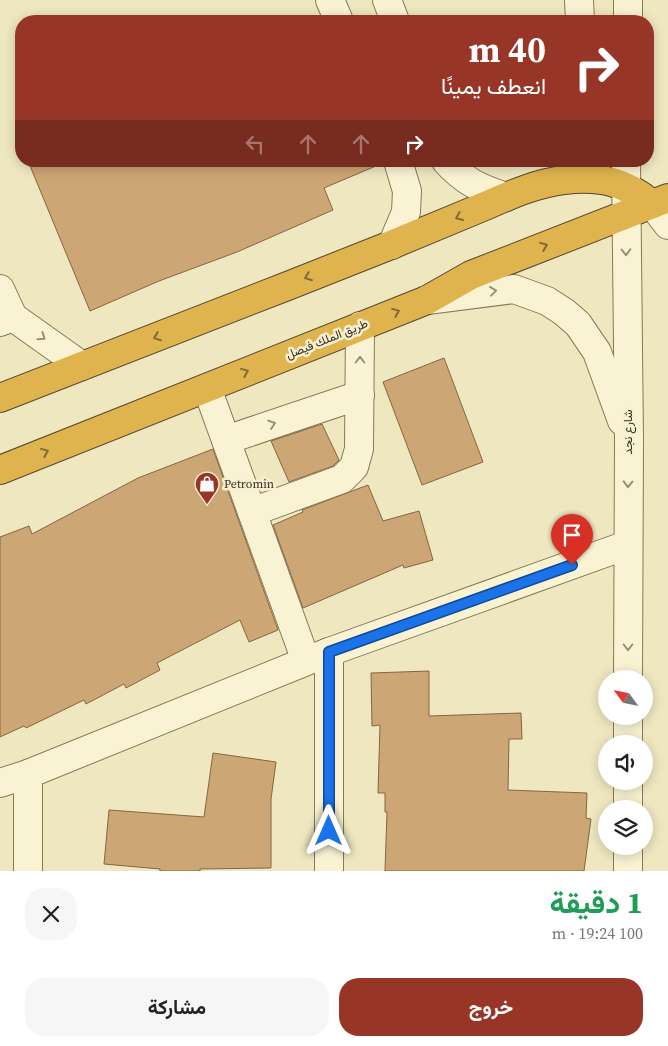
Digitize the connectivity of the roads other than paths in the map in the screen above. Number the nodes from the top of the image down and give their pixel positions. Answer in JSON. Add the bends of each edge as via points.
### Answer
{"nodes":[{"id":1,"x":330,"y":0,"type":"edge"},
{"id":2,"x":387,"y":0,"type":"edge"},
{"id":3,"x":579,"y":0,"type":"edge"},
{"id":4,"x":628,"y":0,"type":"edge"},
{"id":5,"x":336,"y":15,"type":"edge"},
{"id":6,"x":393,"y":15,"type":"edge"},
{"id":7,"x":580,"y":15,"type":"edge"},
{"id":8,"x":628,"y":15,"type":"edge"},
{"id":9,"x":400,"y":167,"type":"edge"},
{"id":10,"x":452,"y":167,"type":"edge"},
{"id":11,"x":572,"y":167,"type":"edge"},
{"id":12,"x":626,"y":174,"type":"edge"},
{"id":13,"x":543,"y":184,"type":"junction"},
{"id":14,"x":506,"y":197,"type":"junction"},
{"id":15,"x":663,"y":209,"type":"edge"},
{"id":16,"x":626,"y":214,"type":"junction"},
{"id":17,"x":392,"y":244,"type":"junction"},
{"id":18,"x":0,"y":289,"type":"edge"},
{"id":19,"x":427,"y":300,"type":"junction"},
{"id":20,"x":7,"y":320,"type":"edge"},
{"id":21,"x":360,"y":326,"type":"junction"},
{"id":22,"x":82,"y":366,"type":"junction"},
{"id":23,"x":207,"y":388,"type":"junction"},
{"id":24,"x":360,"y":395,"type":"junction"},
{"id":25,"x":0,"y":398,"type":"edge"},
{"id":26,"x":226,"y":440,"type":"junction"},
{"id":27,"x":628,"y":440,"type":"junction"},
{"id":28,"x":0,"y":470,"type":"edge"},
{"id":29,"x":252,"y":512,"type":"junction"},
{"id":30,"x":627,"y":545,"type":"junction"},
{"id":31,"x":317,"y":656,"type":"junction"},
{"id":32,"x":628,"y":670,"type":"edge"},
{"id":33,"x":28,"y":774,"type":"junction"},
{"id":34,"x":0,"y":783,"type":"edge"},
{"id":35,"x":628,"y":855,"type":"edge"},
{"id":36,"x":28,"y":871,"type":"edge"},
{"id":37,"x":329,"y":871,"type":"edge"},
{"id":38,"x":628,"y":871,"type":"edge"}],
"edges":[{"from":1,"to":5,"type":"street"},
{"from":2,"to":6,"type":"street"},
{"from":3,"to":7,"type":"street"},
{"from":4,"to":8,"type":"street"},
{"from":9,"to":17,"type":"street","via":[[407,191],[406,212]]},
{"from":10,"to":14,"type":"street","via":[[476,186]]},
{"from":11,"to":13,"type":"highway"},
{"from":12,"to":13,"type":"highway","name":"طريق الملك فيصل"},
{"from":12,"to":15,"type":"highway","name":"طريق الملك فيصل","via":[[638,193]]},
{"from":12,"to":16,"type":"street","name":"شارع نجد"},
{"from":13,"to":14,"type":"highway","name":"طريق الملك فيصل"},
{"from":14,"to":17,"type":"highway","name":"طريق الملك فيصل","one_way":true},
{"from":15,"to":16,"type":"highway","name":"طريق الملك فيصل"},
{"from":19,"to":16,"type":"highway","name":"طريق الملك فيصل","one_way":true,"via":[[471,275]]},
{"from":16,"to":27,"type":"street","name":"شارع نجد","one_way":true},
{"from":17,"to":22,"type":"highway","name":"طريق الملك فيصل","one_way":true},
{"from":18,"to":20,"type":"street"},
{"from":21,"to":19,"type":"highway","name":"طريق الملك فيصل","one_way":true},
{"from":19,"to":27,"type":"street","one_way":true,"via":[[514,289],[547,301],[564,312],[578,324],[597,352]]},
{"from":20,"to":22,"type":"street","one_way":true},
{"from":23,"to":21,"type":"highway","name":"طريق الملك فيصل","one_way":true},
{"from":24,"to":21,"type":"street","one_way":true},
{"from":22,"to":25,"type":"highway","name":"طريق الملك فيصل"},
{"from":23,"to":26,"type":"street"},
{"from":28,"to":23,"type":"highway","name":"طريق الملك فيصل","one_way":true},
{"from":26,"to":24,"type":"street","one_way":true},
{"from":24,"to":29,"type":"street","via":[[359,449],[354,468],[342,479]]},
{"from":26,"to":29,"type":"street"},
{"from":27,"to":30,"type":"street","name":"شارع نجد","one_way":true},
{"from":29,"to":31,"type":"street"},
{"from":30,"to":31,"type":"street"},
{"from":30,"to":32,"type":"street","name":"شارع نجد","one_way":true},
{"from":31,"to":33,"type":"street"},
{"from":31,"to":37,"type":"street"},
{"from":33,"to":34,"type":"street"},
{"from":33,"to":36,"type":"street"},
{"from":35,"to":38,"type":"street"}]}
